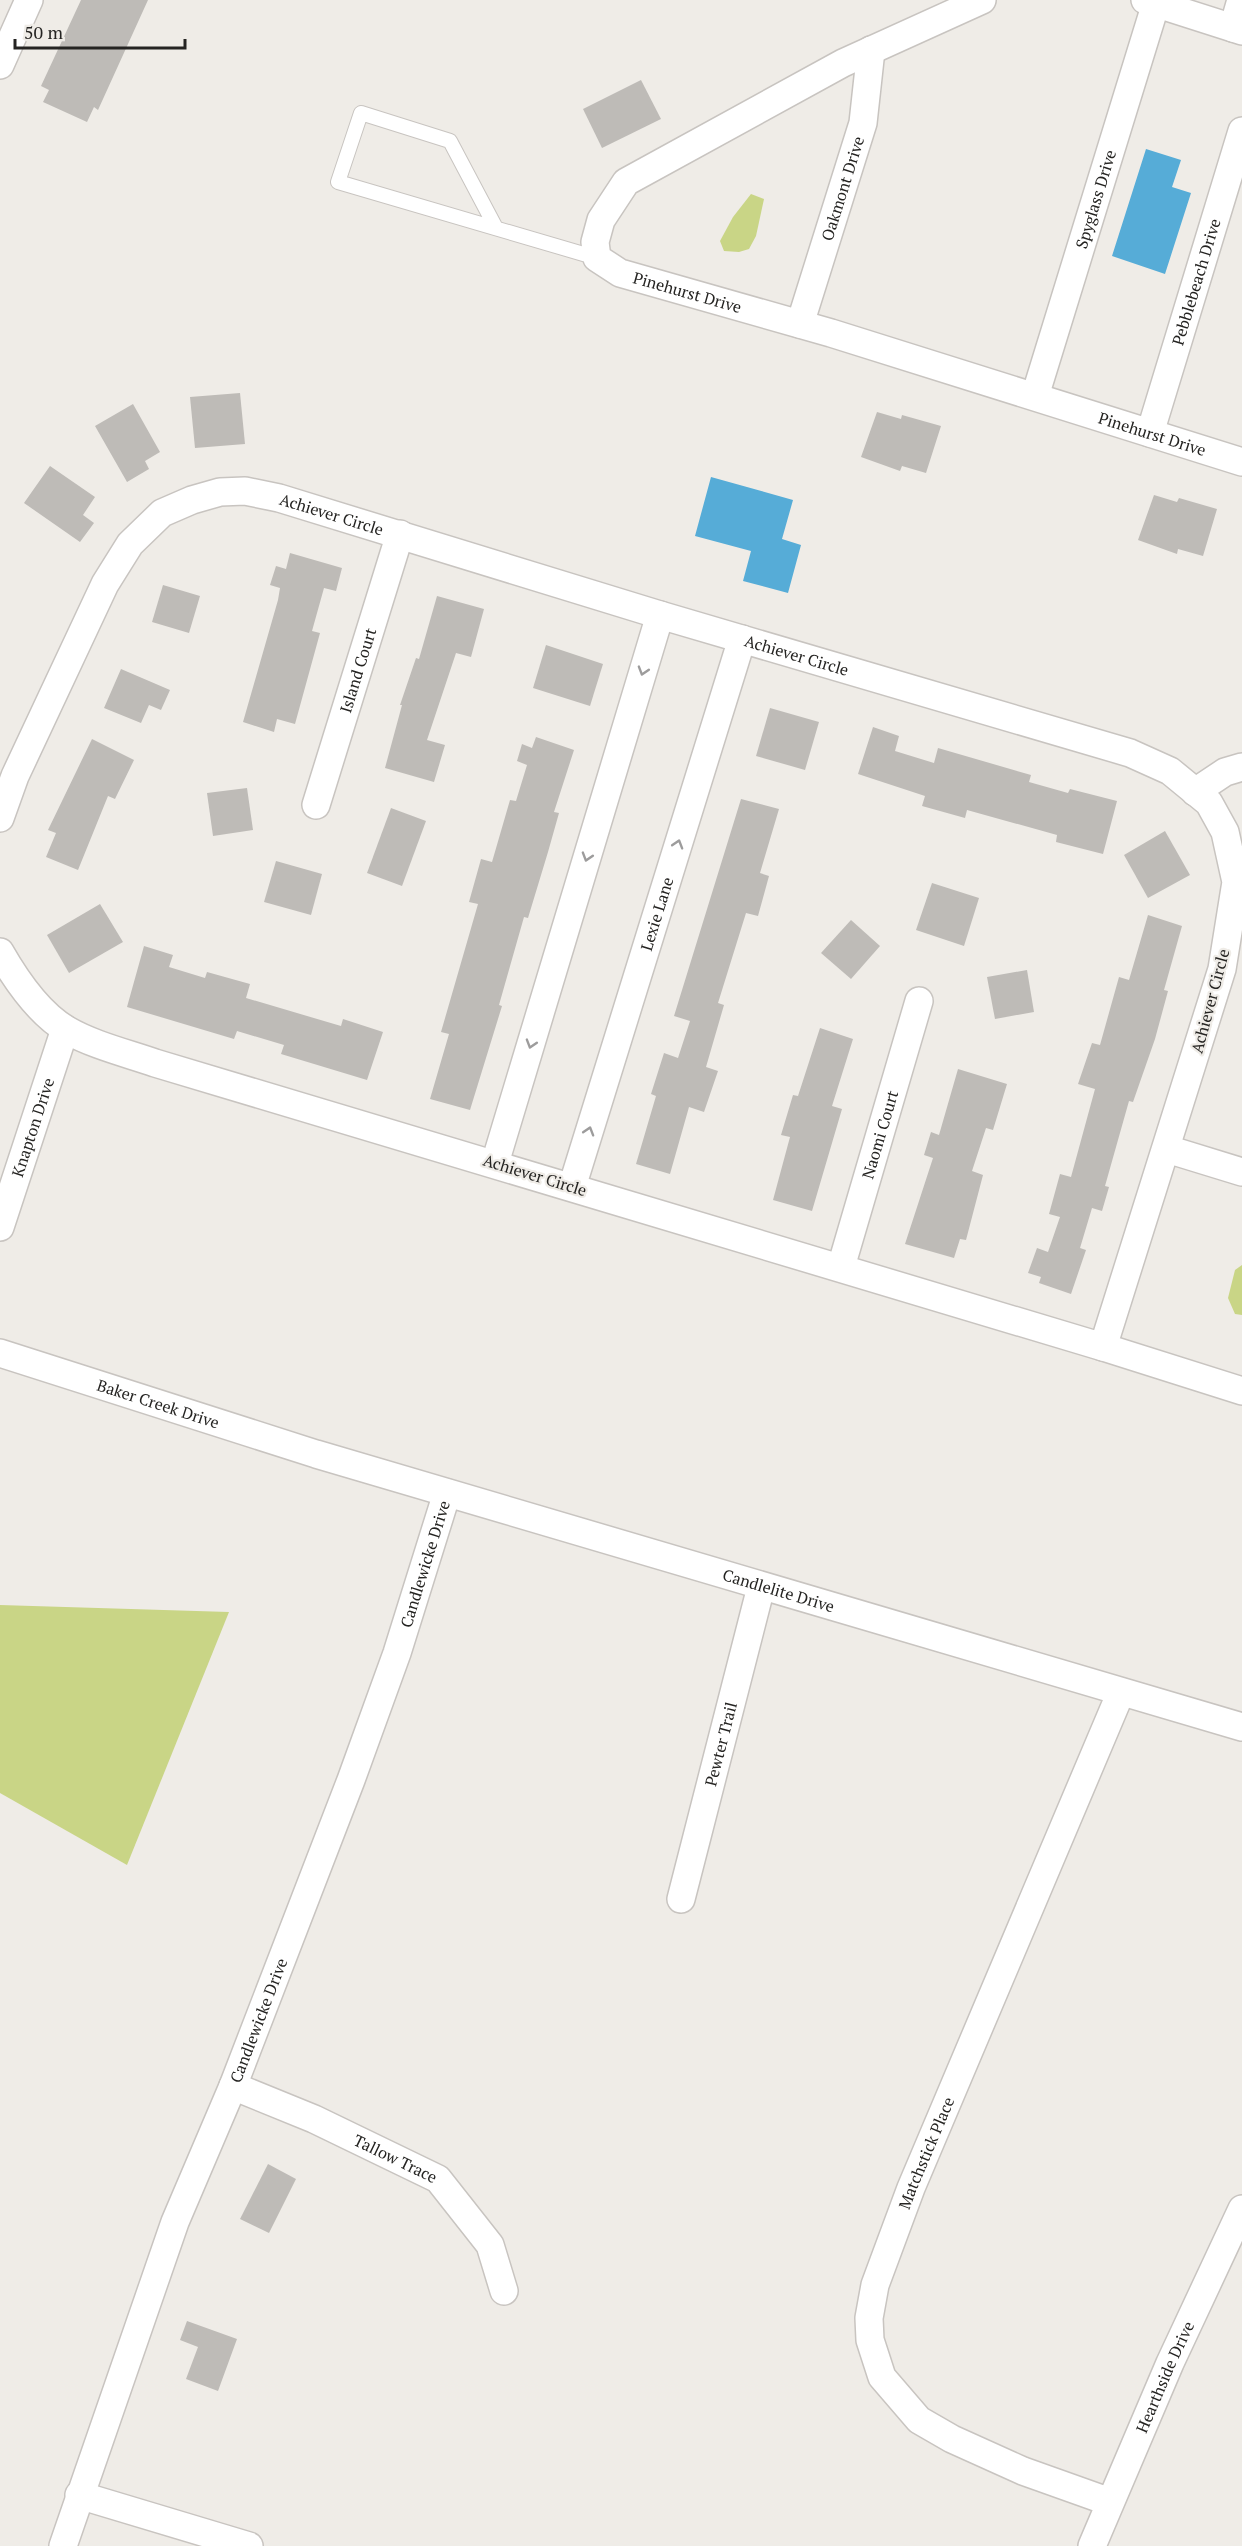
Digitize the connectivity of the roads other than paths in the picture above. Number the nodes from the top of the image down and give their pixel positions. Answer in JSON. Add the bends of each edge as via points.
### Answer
{"nodes":[{"id":1,"x":29,"y":0,"type":"edge"},
{"id":2,"x":982,"y":0,"type":"edge"},
{"id":3,"x":1241,"y":0,"type":"edge"},
{"id":4,"x":1150,"y":2,"type":"edge"},
{"id":5,"x":1203,"y":9,"type":"edge"},
{"id":6,"x":1237,"y":29,"type":"edge"},
{"id":7,"x":871,"y":50,"type":"junction"},
{"id":8,"x":0,"y":65,"type":"edge"},
{"id":9,"x":1242,"y":131,"type":"edge"},
{"id":10,"x":496,"y":228,"type":"junction"},
{"id":11,"x":597,"y":258,"type":"junction"},
{"id":12,"x":800,"y":324,"type":"junction"},
{"id":13,"x":1035,"y":396,"type":"junction"},
{"id":14,"x":1150,"y":433,"type":"junction"},
{"id":15,"x":1242,"y":462,"type":"edge"},
{"id":16,"x":400,"y":534,"type":"junction"},
{"id":17,"x":660,"y":615,"type":"junction"},
{"id":18,"x":742,"y":639,"type":"junction"},
{"id":19,"x":1242,"y":767,"type":"edge"},
{"id":20,"x":1196,"y":792,"type":"junction"},
{"id":21,"x":316,"y":805,"type":"dead end"},
{"id":22,"x":0,"y":818,"type":"edge"},
{"id":23,"x":1236,"y":845,"type":"edge"},
{"id":24,"x":0,"y":952,"type":"edge"},
{"id":25,"x":920,"y":1001,"type":"dead end"},
{"id":26,"x":65,"y":1029,"type":"junction"},
{"id":27,"x":1167,"y":1149,"type":"junction"},
{"id":28,"x":495,"y":1163,"type":"junction"},
{"id":29,"x":1242,"y":1172,"type":"edge"},
{"id":30,"x":572,"y":1187,"type":"junction"},
{"id":31,"x":0,"y":1227,"type":"edge"},
{"id":32,"x":841,"y":1267,"type":"junction"},
{"id":33,"x":1103,"y":1347,"type":"junction"},
{"id":34,"x":0,"y":1353,"type":"edge"},
{"id":35,"x":1242,"y":1391,"type":"edge"},
{"id":36,"x":316,"y":1454,"type":"joint"},
{"id":37,"x":447,"y":1493,"type":"junction"},
{"id":38,"x":760,"y":1587,"type":"junction"},
{"id":39,"x":1121,"y":1692,"type":"junction"},
{"id":40,"x":1242,"y":1727,"type":"edge"},
{"id":41,"x":681,"y":1899,"type":"dead end"},
{"id":42,"x":233,"y":2086,"type":"junction"},
{"id":43,"x":1242,"y":2208,"type":"edge"},
{"id":44,"x":504,"y":2292,"type":"dead end"},
{"id":45,"x":79,"y":2495,"type":"junction"},
{"id":46,"x":1110,"y":2502,"type":"junction"},
{"id":47,"x":63,"y":2546,"type":"edge"},
{"id":48,"x":249,"y":2546,"type":"edge"},
{"id":49,"x":1092,"y":2546,"type":"edge"}],
"edges":[{"from":1,"to":8,"type":"street"},
{"from":2,"to":7,"type":"street"},
{"from":3,"to":6,"type":"street"},
{"from":4,"to":5,"type":"street"},
{"from":4,"to":13,"type":"street","name":"Spyglass Drive"},
{"from":5,"to":6,"type":"street"},
{"from":7,"to":11,"type":"street","via":[[626,182],[601,220],[595,242]]},
{"from":7,"to":12,"type":"street","name":"Oakmont Drive","via":[[862,123]]},
{"from":9,"to":14,"type":"street","name":"Pebblebeach Drive"},
{"from":10,"to":10,"type":"lane","via":[[338,182],[361,113],[450,141]]},
{"from":10,"to":11,"type":"lane"},
{"from":11,"to":12,"type":"street","name":"Pinehurst Drive","via":[[620,273]]},
{"from":12,"to":13,"type":"street","name":"Pinehurst Drive"},
{"from":13,"to":14,"type":"street","name":"Pinehurst Drive"},
{"from":14,"to":15,"type":"street","name":"Pinehurst Drive"},
{"from":16,"to":17,"type":"street","name":"Achiever Circle"},
{"from":16,"to":21,"type":"street","name":"Island Court"},
{"from":16,"to":22,"type":"street","name":"Achiever Circle","via":[[245,491],[220,492],[162,513],[130,544],[105,585],[15,776]]},
{"from":17,"to":18,"type":"street","name":"Achiever Circle"},
{"from":17,"to":28,"type":"street","one_way":true},
{"from":18,"to":20,"type":"street","name":"Achiever Circle","via":[[1130,753],[1170,771]]},
{"from":30,"to":18,"type":"street","name":"Lexie Lane","one_way":true},
{"from":19,"to":20,"type":"street","via":[[1225,772]]},
{"from":20,"to":23,"type":"street","name":"Achiever Circle","via":[[1209,803]]},
{"from":23,"to":27,"type":"street","name":"Achiever Circle","via":[[1236,882],[1222,969]]},
{"from":24,"to":26,"type":"street","name":"Achiever Circle","via":[[20,985]]},
{"from":25,"to":32,"type":"street","name":"Naomi Court"},
{"from":26,"to":28,"type":"street","name":"Achiever Circle","via":[[154,1063]]},
{"from":26,"to":31,"type":"street","name":"Knapton Drive"},
{"from":27,"to":29,"type":"street"},
{"from":27,"to":33,"type":"street","name":"Achiever Circle"},
{"from":28,"to":30,"type":"street","name":"Achiever Circle"},
{"from":30,"to":32,"type":"street","name":"Achiever Circle"},
{"from":32,"to":33,"type":"street","name":"Achiever Circle"},
{"from":33,"to":35,"type":"street","name":"Achiever Circle"},
{"from":34,"to":36,"type":"street","name":"Baker Creek Drive"},
{"from":36,"to":37,"type":"street","name":"Candlelite Drive"},
{"from":37,"to":38,"type":"street","name":"Candlelite Drive"},
{"from":37,"to":42,"type":"street","name":"Candlewicke Drive","via":[[397,1653]]},
{"from":38,"to":39,"type":"street","name":"Candlelite Drive"},
{"from":38,"to":41,"type":"street","name":"Pewter Trail"},
{"from":39,"to":40,"type":"street","name":"Candlelite Drive"},
{"from":39,"to":46,"type":"street","name":"Matchstick Place","via":[[911,2188],[875,2285],[869,2318],[870,2340],[882,2377],[919,2420],[1023,2471]]},
{"from":42,"to":44,"type":"street","name":"Tallow Trace","via":[[438,2179],[490,2245]]},
{"from":42,"to":45,"type":"street","name":"Candlewicke Drive","via":[[175,2222]]},
{"from":43,"to":46,"type":"street","name":"Hearthside Drive"},
{"from":45,"to":47,"type":"street","name":"Candlewicke Drive"},
{"from":45,"to":48,"type":"street"},
{"from":46,"to":49,"type":"street","name":"Hearthside Drive"}]}
